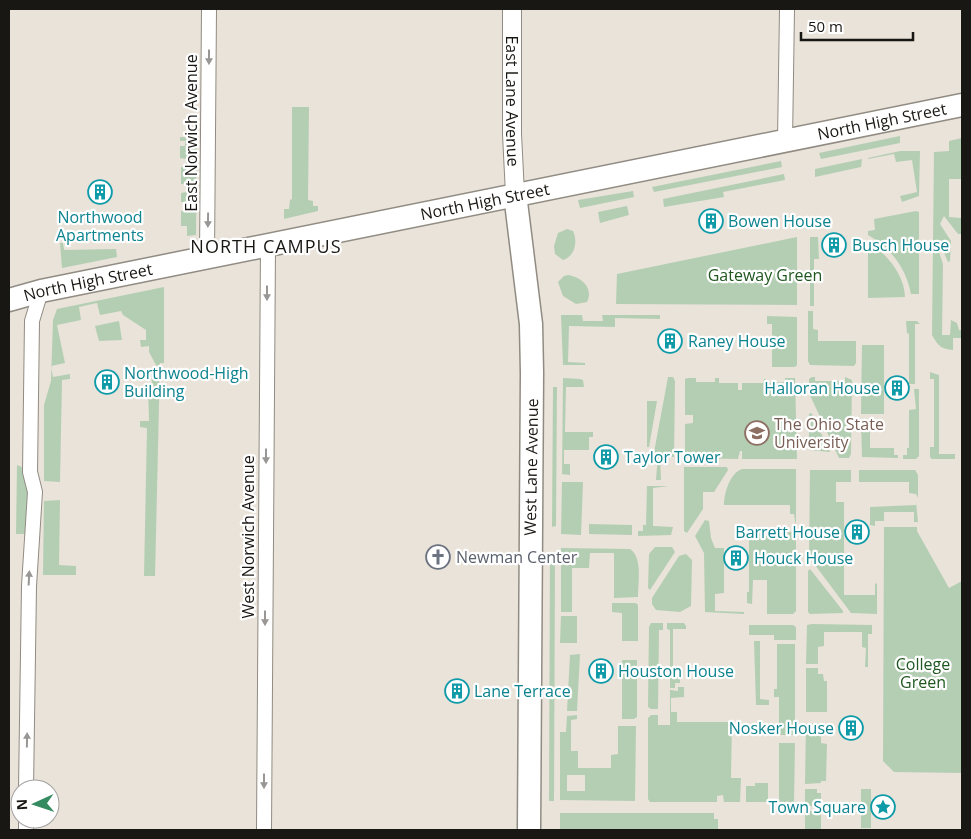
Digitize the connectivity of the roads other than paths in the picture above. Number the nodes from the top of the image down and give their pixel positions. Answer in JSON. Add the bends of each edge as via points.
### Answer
{"nodes":[{"id":1,"x":209,"y":9,"type":"edge"},
{"id":2,"x":512,"y":9,"type":"edge"},
{"id":3,"x":786,"y":9,"type":"edge"},
{"id":4,"x":962,"y":105,"type":"edge"},
{"id":5,"x":785,"y":141,"type":"junction"},
{"id":6,"x":516,"y":194,"type":"junction"},
{"id":7,"x":268,"y":245,"type":"junction"},
{"id":8,"x":208,"y":258,"type":"junction"},
{"id":9,"x":41,"y":291,"type":"junction"},
{"id":10,"x":9,"y":300,"type":"edge"},
{"id":11,"x":26,"y":779,"type":"edge"},
{"id":12,"x":264,"y":830,"type":"edge"},
{"id":13,"x":529,"y":830,"type":"edge"}],
"edges":[{"from":1,"to":8,"type":"street","name":"East Norwich Avenue","one_way":true},
{"from":2,"to":6,"type":"street","name":"East Lane Avenue","via":[[512,134]]},
{"from":3,"to":5,"type":"street"},
{"from":4,"to":5,"type":"main road","name":"North High Street"},
{"from":5,"to":6,"type":"main road","name":"North High Street"},
{"from":6,"to":7,"type":"main road","name":"North High Street"},
{"from":6,"to":13,"type":"main road","name":"West Lane Avenue","via":[[532,373]]},
{"from":7,"to":8,"type":"main road","name":"North High Street"},
{"from":7,"to":12,"type":"street","name":"West Norwich Avenue","one_way":true},
{"from":8,"to":9,"type":"main road","name":"North High Street"},
{"from":9,"to":10,"type":"main road","name":"North High Street"},
{"from":11,"to":9,"type":"street","one_way":true,"via":[[29,586],[35,492],[31,482],[30,453],[32,321]]}]}
